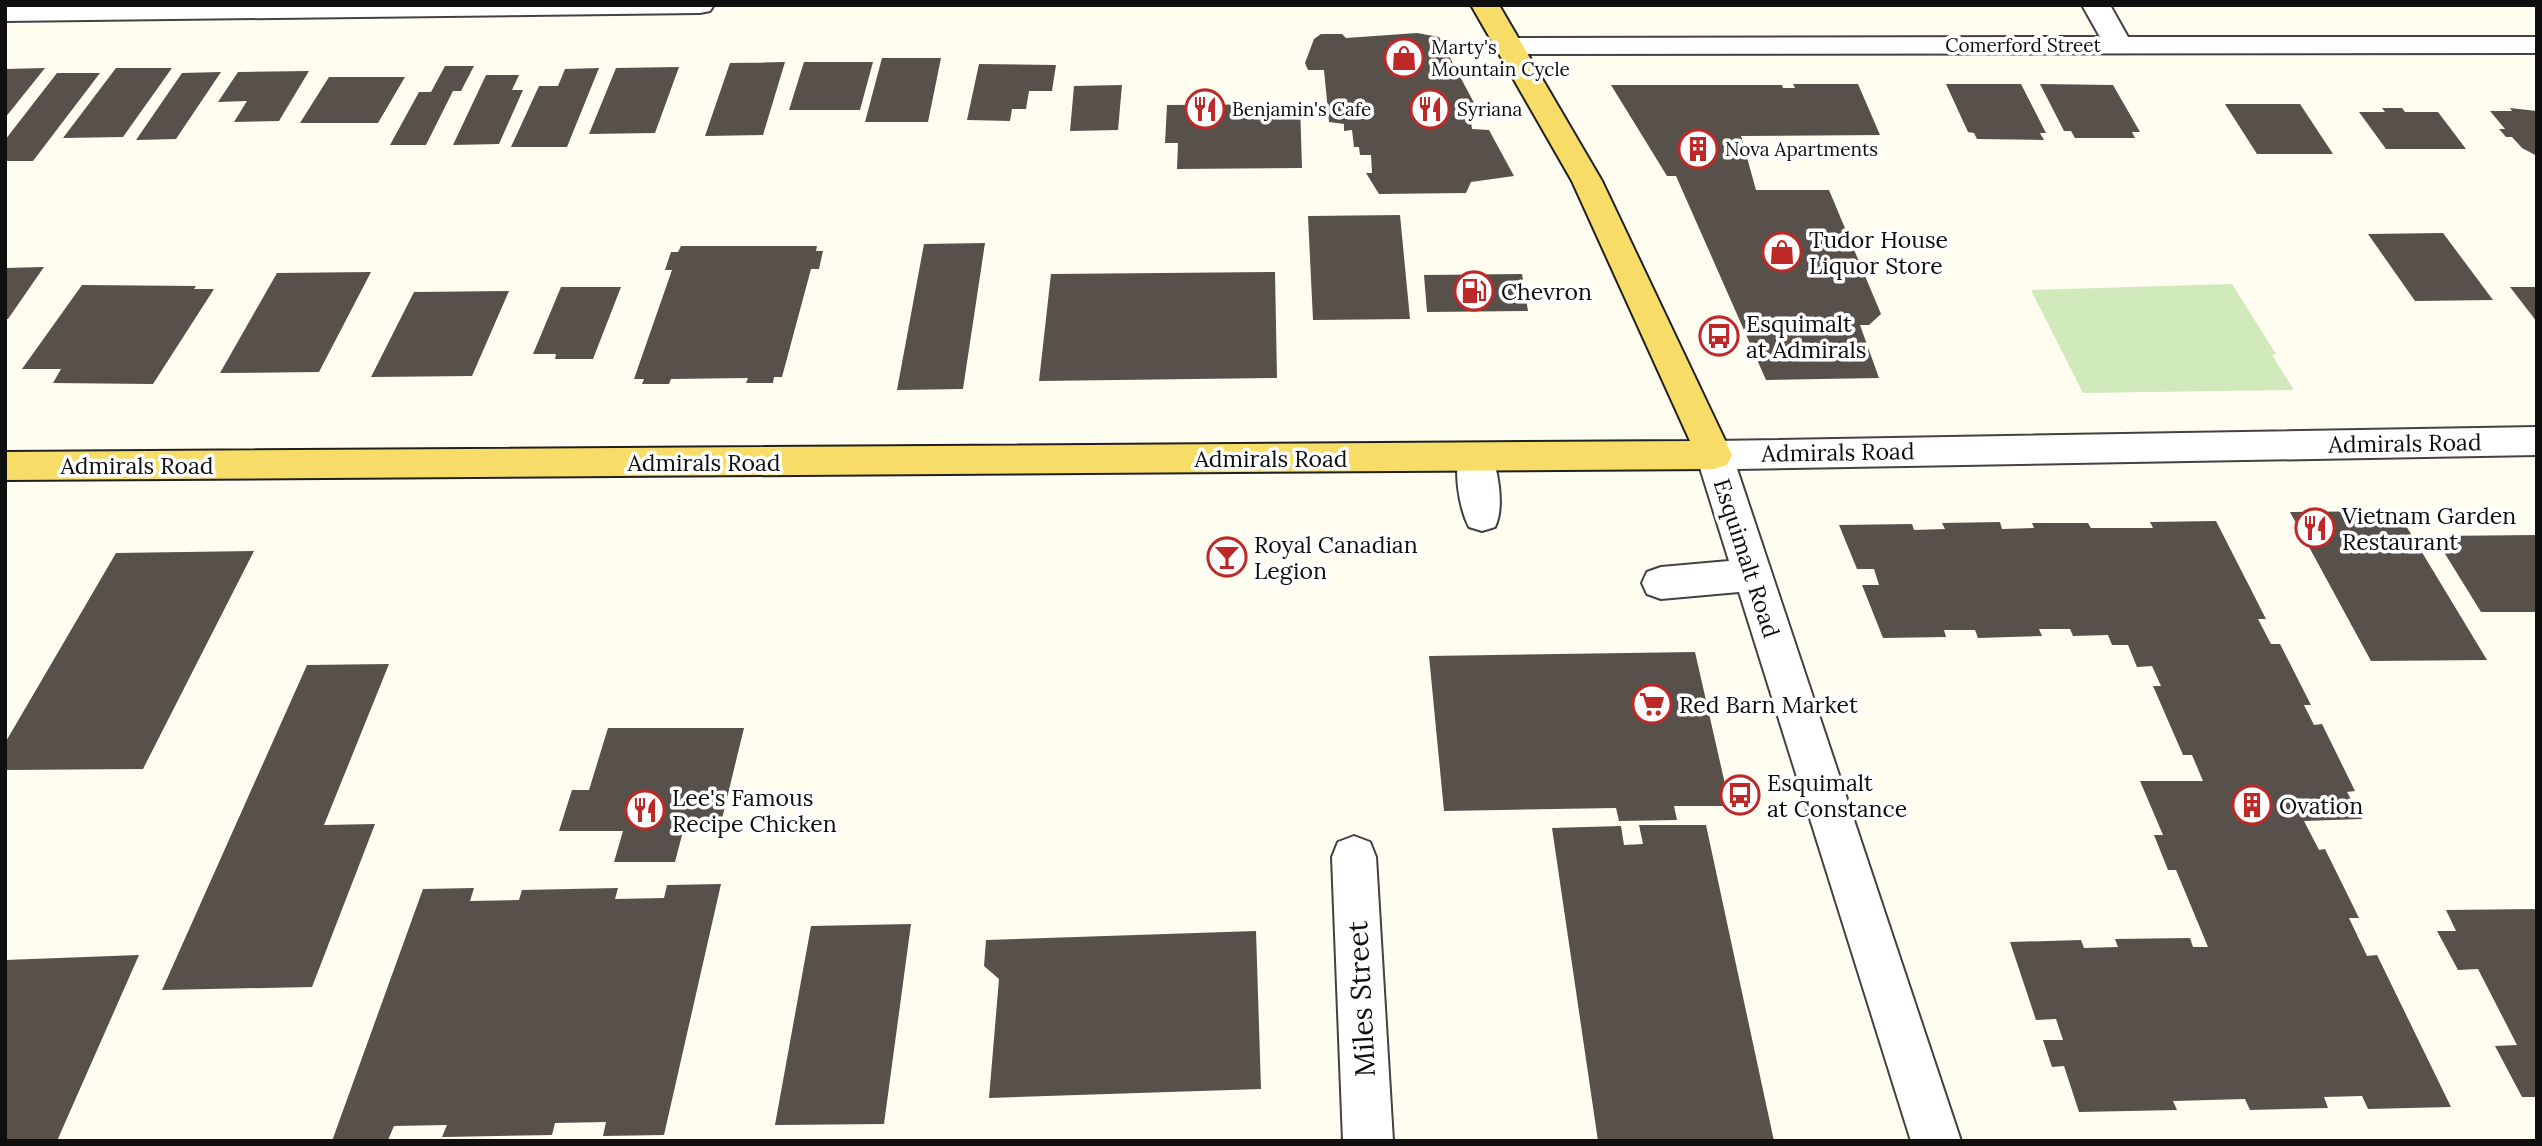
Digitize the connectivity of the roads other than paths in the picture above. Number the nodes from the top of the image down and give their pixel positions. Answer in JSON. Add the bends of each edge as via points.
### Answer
{"nodes":[{"id":1,"x":700,"y":5,"type":"edge"},
{"id":2,"x":1485,"y":5,"type":"edge"},
{"id":3,"x":2096,"y":5,"type":"edge"},
{"id":4,"x":519,"y":6,"type":"edge"},
{"id":5,"x":5,"y":13,"type":"edge"},
{"id":6,"x":2118,"y":45,"type":"junction"},
{"id":7,"x":2537,"y":45,"type":"edge"},
{"id":8,"x":1508,"y":46,"type":"junction"},
{"id":9,"x":2537,"y":442,"type":"edge"},
{"id":10,"x":1714,"y":455,"type":"junction"},
{"id":11,"x":1475,"y":457,"type":"junction"},
{"id":12,"x":5,"y":466,"type":"edge"},
{"id":13,"x":1482,"y":516,"type":"dead end"},
{"id":14,"x":1752,"y":575,"type":"junction"},
{"id":15,"x":1661,"y":583,"type":"dead end"},
{"id":16,"x":1353,"y":857,"type":"dead end"},
{"id":17,"x":1368,"y":1141,"type":"edge"},
{"id":18,"x":1936,"y":1141,"type":"edge"}],
"edges":[{"from":1,"to":4,"type":"street"},
{"from":2,"to":8,"type":"main road","name":"Esquimalt Road"},
{"from":3,"to":6,"type":"street"},
{"from":4,"to":5,"type":"street"},
{"from":6,"to":7,"type":"street","name":"Comerford Street"},
{"from":6,"to":8,"type":"street","name":"Comerford Street"},
{"from":8,"to":10,"type":"main road","name":"Esquimalt Road","via":[[1587,181]]},
{"from":9,"to":10,"type":"street","name":"Admirals Road"},
{"from":10,"to":11,"type":"main road","name":"Admirals Road"},
{"from":10,"to":14,"type":"street","name":"Esquimalt Road"},
{"from":11,"to":12,"type":"main road","name":"Admirals Road"},
{"from":11,"to":13,"type":"street"},
{"from":14,"to":15,"type":"street"},
{"from":14,"to":18,"type":"street","name":"Esquimalt Road"},
{"from":16,"to":17,"type":"street","name":"Miles Street"}]}
